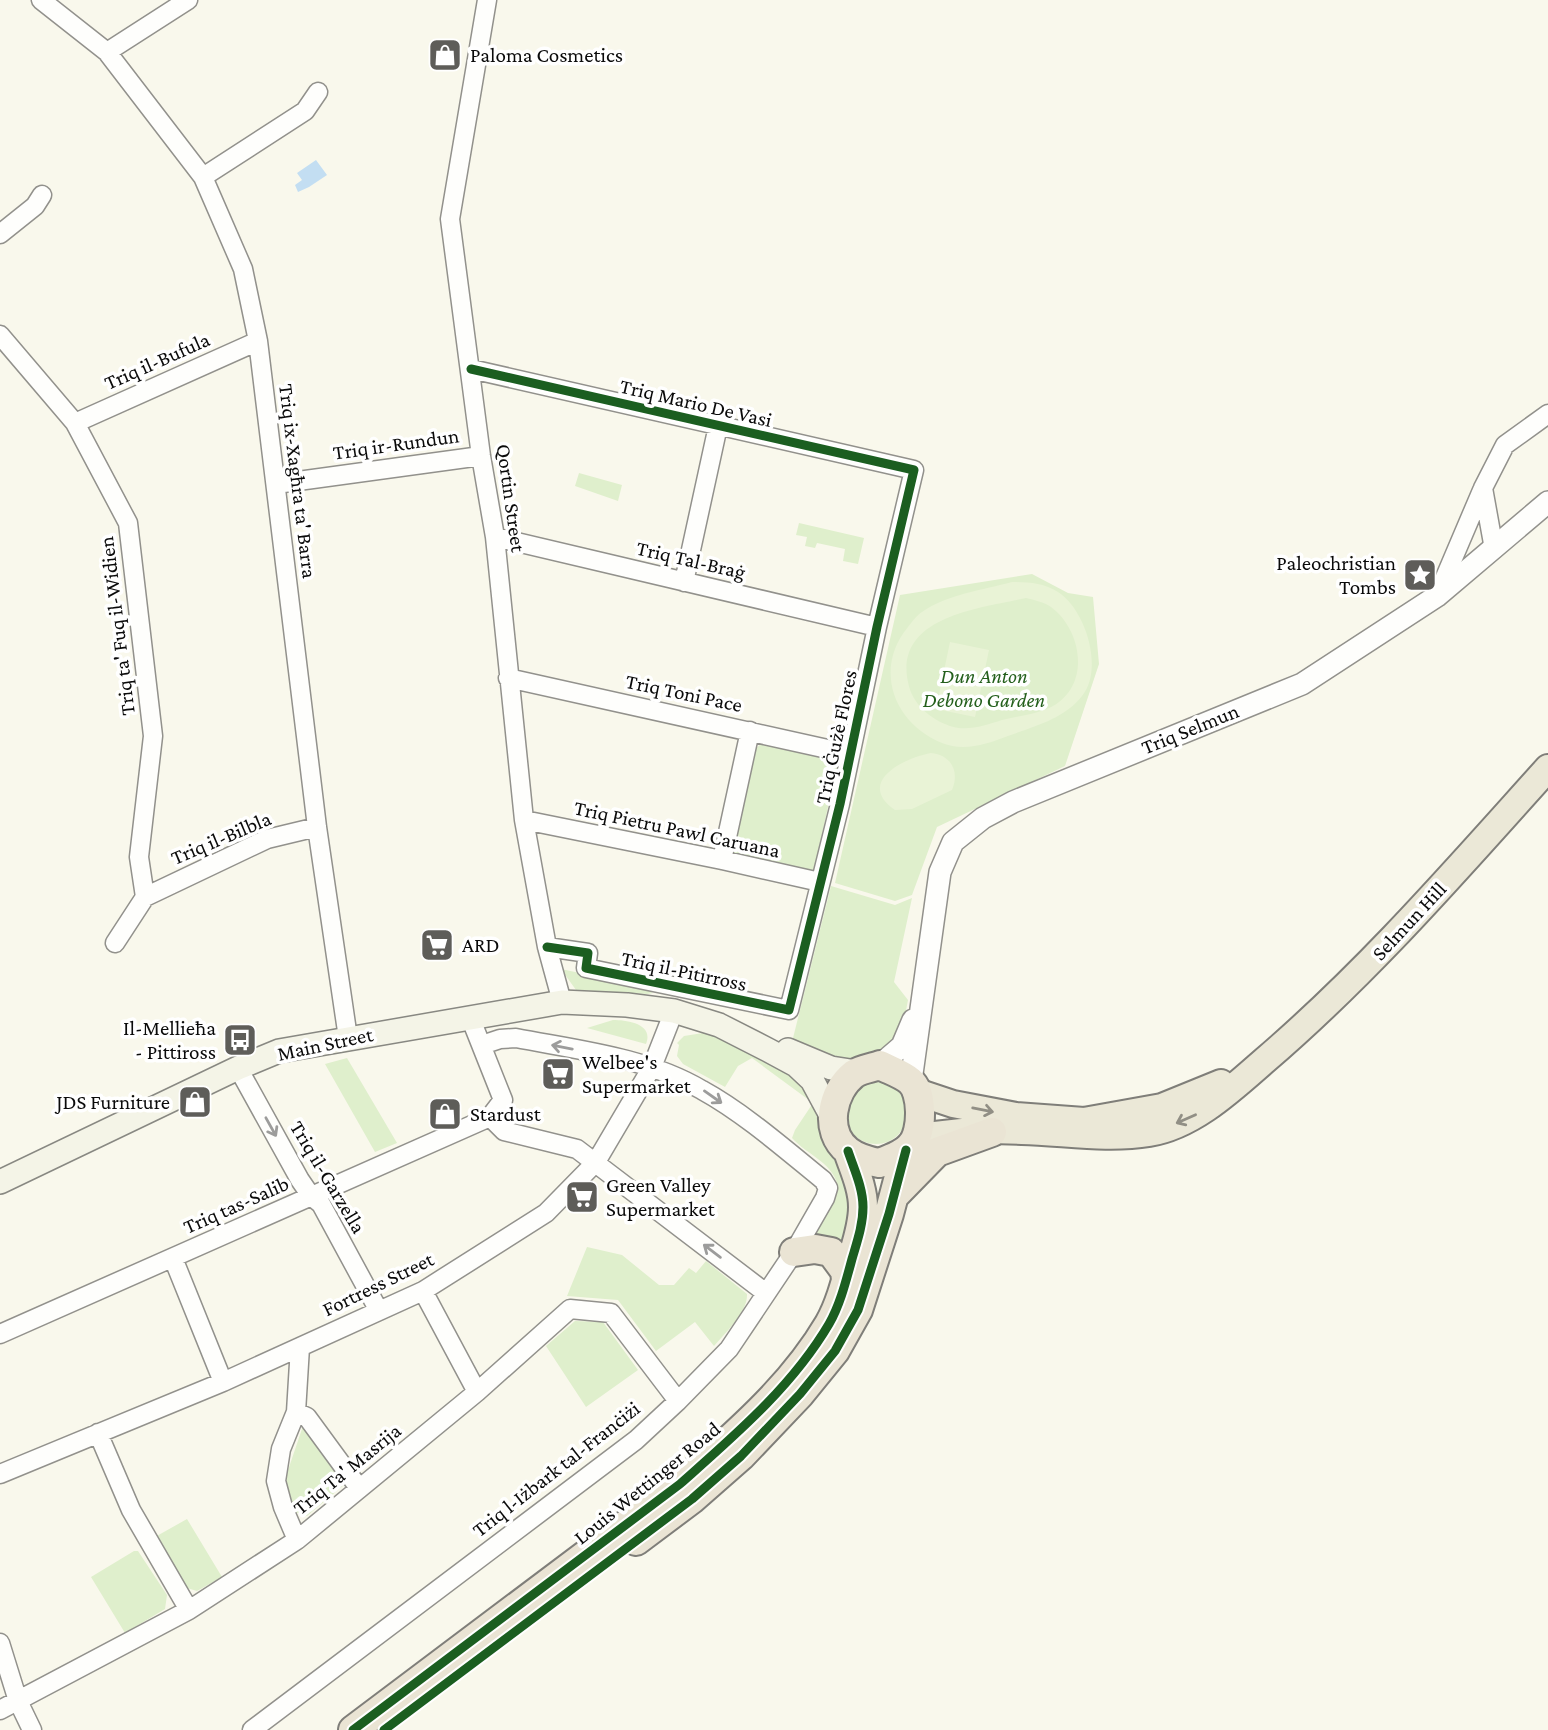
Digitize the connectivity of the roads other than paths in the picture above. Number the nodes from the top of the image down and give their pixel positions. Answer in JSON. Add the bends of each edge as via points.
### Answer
{"nodes":[{"id":1,"x":41,"y":0,"type":"edge"},
{"id":2,"x":188,"y":0,"type":"edge"},
{"id":3,"x":487,"y":0,"type":"edge"},
{"id":4,"x":107,"y":52,"type":"junction"},
{"id":5,"x":318,"y":92,"type":"dead end"},
{"id":6,"x":203,"y":177,"type":"junction"},
{"id":7,"x":42,"y":195,"type":"dead end"},
{"id":8,"x":0,"y":234,"type":"edge"},
{"id":9,"x":0,"y":335,"type":"edge"},
{"id":10,"x":258,"y":341,"type":"junction"},
{"id":11,"x":471,"y":369,"type":"junction"},
{"id":12,"x":1548,"y":414,"type":"edge"},
{"id":13,"x":75,"y":422,"type":"junction"},
{"id":14,"x":718,"y":426,"type":"junction"},
{"id":15,"x":481,"y":456,"type":"junction"},
{"id":16,"x":914,"y":470,"type":"joint"},
{"id":17,"x":276,"y":484,"type":"junction"},
{"id":18,"x":1483,"y":488,"type":"junction"},
{"id":19,"x":1548,"y":502,"type":"edge"},
{"id":20,"x":495,"y":537,"type":"junction"},
{"id":21,"x":1494,"y":549,"type":"junction"},
{"id":22,"x":684,"y":582,"type":"junction"},
{"id":23,"x":1437,"y":596,"type":"junction"},
{"id":24,"x":877,"y":627,"type":"junction"},
{"id":25,"x":508,"y":678,"type":"junction"},
{"id":26,"x":750,"y":731,"type":"junction"},
{"id":27,"x":850,"y":754,"type":"junction"},
{"id":28,"x":1548,"y":768,"type":"edge"},
{"id":29,"x":524,"y":820,"type":"junction"},
{"id":30,"x":317,"y":827,"type":"junction"},
{"id":31,"x":722,"y":860,"type":"junction"},
{"id":32,"x":820,"y":882,"type":"junction"},
{"id":33,"x":145,"y":897,"type":"junction"},
{"id":34,"x":115,"y":943,"type":"dead end"},
{"id":35,"x":547,"y":947,"type":"junction"},
{"id":36,"x":921,"y":1001,"type":"junction"},
{"id":37,"x":562,"y":1002,"type":"junction"},
{"id":38,"x":789,"y":1010,"type":"joint"},
{"id":39,"x":674,"y":1011,"type":"junction"},
{"id":40,"x":470,"y":1017,"type":"junction"},
{"id":41,"x":348,"y":1038,"type":"junction"},
{"id":42,"x":482,"y":1045,"type":"junction"},
{"id":43,"x":1260,"y":1064,"type":"junction"},
{"id":44,"x":652,"y":1067,"type":"junction"},
{"id":45,"x":238,"y":1068,"type":"junction"},
{"id":46,"x":868,"y":1069,"type":"junction"},
{"id":47,"x":914,"y":1087,"type":"junction"},
{"id":48,"x":490,"y":1117,"type":"junction"},
{"id":49,"x":832,"y":1117,"type":"junction"},
{"id":50,"x":992,"y":1132,"type":"junction"},
{"id":51,"x":911,"y":1144,"type":"junction"},
{"id":52,"x":848,"y":1151,"type":"junction"},
{"id":53,"x":596,"y":1162,"type":"junction"},
{"id":54,"x":0,"y":1182,"type":"edge"},
{"id":55,"x":311,"y":1196,"type":"junction"},
{"id":56,"x":893,"y":1196,"type":"junction"},
{"id":57,"x":794,"y":1252,"type":"junction"},
{"id":58,"x":173,"y":1258,"type":"junction"},
{"id":59,"x":846,"y":1280,"type":"junction"},
{"id":60,"x":423,"y":1291,"type":"junction"},
{"id":61,"x":766,"y":1293,"type":"junction"},
{"id":62,"x":379,"y":1311,"type":"junction"},
{"id":63,"x":2,"y":1327,"type":"edge"},
{"id":64,"x":300,"y":1347,"type":"junction"},
{"id":65,"x":223,"y":1382,"type":"junction"},
{"id":66,"x":477,"y":1392,"type":"junction"},
{"id":67,"x":678,"y":1401,"type":"junction"},
{"id":68,"x":296,"y":1412,"type":"junction"},
{"id":69,"x":98,"y":1433,"type":"junction"},
{"id":70,"x":0,"y":1474,"type":"edge"},
{"id":71,"x":359,"y":1488,"type":"junction"},
{"id":72,"x":297,"y":1540,"type":"junction"},
{"id":73,"x":189,"y":1610,"type":"junction"},
{"id":74,"x":0,"y":1643,"type":"edge"},
{"id":75,"x":18,"y":1701,"type":"junction"},
{"id":76,"x":0,"y":1710,"type":"edge"},
{"id":77,"x":32,"y":1730,"type":"edge"},
{"id":78,"x":251,"y":1730,"type":"edge"},
{"id":79,"x":353,"y":1730,"type":"edge"},
{"id":80,"x":384,"y":1730,"type":"edge"}],
"edges":[{"from":1,"to":4,"type":"street","name":"Triq ix-Xagħra ta' Barra"},
{"from":2,"to":4,"type":"street"},
{"from":3,"to":11,"type":"street","name":"Qortin Street","via":[[450,219]]},
{"from":4,"to":6,"type":"street","name":"Triq ix-Xagħra ta' Barra"},
{"from":5,"to":6,"type":"street","via":[[305,111]]},
{"from":6,"to":10,"type":"street","name":"Triq ix-Xagħra ta' Barra","via":[[243,269]]},
{"from":7,"to":8,"type":"street"},
{"from":9,"to":13,"type":"street","name":"Triq ta' Fuq il-Widien"},
{"from":10,"to":13,"type":"street","name":"Triq il-Bufula"},
{"from":10,"to":17,"type":"street","name":"Triq ix-Xagħra ta' Barra"},
{"from":11,"to":14,"type":"street","name":"Triq Mario De Vasi"},
{"from":11,"to":15,"type":"street","name":"Qortin Street"},
{"from":12,"to":18,"type":"street","via":[[1505,445]]},
{"from":13,"to":33,"type":"street","name":"Triq ta' Fuq il-Widien","via":[[128,523],[153,736],[139,857]]},
{"from":14,"to":16,"type":"street","name":"Triq Mario De Vasi"},
{"from":14,"to":22,"type":"street"},
{"from":15,"to":17,"type":"street","name":"Triq ir-Rundun"},
{"from":15,"to":20,"type":"street","name":"Qortin Street"},
{"from":16,"to":24,"type":"street","name":"Triq Ġużè Flores"},
{"from":17,"to":30,"type":"street","name":"Triq ix-Xagħra ta' Barra"},
{"from":18,"to":21,"type":"street"},
{"from":18,"to":23,"type":"street"},
{"from":19,"to":21,"type":"street","name":"Triq Selmun"},
{"from":20,"to":22,"type":"street","name":"Triq Tal-Braġ"},
{"from":20,"to":25,"type":"street","name":"Qortin Street"},
{"from":21,"to":23,"type":"street","name":"Triq Selmun"},
{"from":22,"to":24,"type":"street","name":"Triq Tal-Braġ"},
{"from":23,"to":36,"type":"street","name":"Triq Selmun","via":[[1302,684],[1013,802],[966,829],[953,842],[940,872]]},
{"from":24,"to":27,"type":"street","name":"Triq Ġużè Flores"},
{"from":25,"to":26,"type":"street","name":"Triq Toni Pace"},
{"from":25,"to":29,"type":"street","name":"Qortin Street"},
{"from":26,"to":27,"type":"street","name":"Triq Toni Pace"},
{"from":26,"to":31,"type":"street"},
{"from":27,"to":32,"type":"street","name":"Triq Ġużè Flores"},
{"from":28,"to":43,"type":"main road","name":"Selmun Hill","via":[[1374,958]]},
{"from":29,"to":31,"type":"street","name":"Triq Pietru Pawl Caruana"},
{"from":29,"to":35,"type":"street","name":"Qortin Street"},
{"from":30,"to":33,"type":"street","name":"Triq il-Bilbla","via":[[267,839]]},
{"from":30,"to":41,"type":"street","name":"Triq ix-Xagħra ta' Barra"},
{"from":31,"to":32,"type":"street","name":"Triq Pietru Pawl Caruana"},
{"from":32,"to":38,"type":"street","name":"Triq Ġużè Flores"},
{"from":33,"to":34,"type":"street"},
{"from":35,"to":37,"type":"street","name":"Qortin Street"},
{"from":35,"to":38,"type":"street","name":"Triq il-Pitirross","via":[[588,953],[586,968]]},
{"from":36,"to":46,"type":"street","name":"Triq Selmun","via":[[902,1046]]},
{"from":36,"to":47,"type":"street","name":"Triq Selmun"},
{"from":37,"to":39,"type":"main road","name":"Main Street"},
{"from":37,"to":40,"type":"main road","name":"Main Street"},
{"from":39,"to":44,"type":"street","name":"Fortress Street"},
{"from":39,"to":46,"type":"main road","name":"Main Street","via":[[696,1010],[722,1019],[831,1068]]},
{"from":39,"to":49,"type":"main road","name":"Main Street","via":[[719,1025],[796,1065],[812,1080]]},
{"from":40,"to":41,"type":"main road","name":"Main Street"},
{"from":40,"to":42,"type":"street"},
{"from":41,"to":45,"type":"main road","name":"Main Street","via":[[279,1051]]},
{"from":44,"to":42,"type":"street","one_way":true,"via":[[516,1038]]},
{"from":42,"to":48,"type":"street","via":[[503,1100]]},
{"from":47,"to":43,"type":"main road","name":"Selmun Hill","one_way":true,"via":[[953,1104],[1016,1116],[1084,1121],[1162,1107]]},
{"from":43,"to":50,"type":"main road","name":"Selmun Hill","one_way":true,"via":[[1223,1097],[1152,1133]]},
{"from":44,"to":53,"type":"street","name":"Fortress Street"},
{"from":44,"to":57,"type":"street","name":"Triq l-Iżbark tal-Franċiżi","one_way":true,"via":[[702,1089],[823,1180],[828,1188],[825,1198]]},
{"from":45,"to":54,"type":"main road","name":"Main Street"},
{"from":45,"to":55,"type":"street","name":"Triq il-Garzella","one_way":true},
{"from":46,"to":47,"type":"highway"},
{"from":46,"to":49,"type":"highway","via":[[842,1085]]},
{"from":47,"to":51,"type":"highway","via":[[921,1107]]},
{"from":48,"to":53,"type":"street","via":[[504,1131],[577,1149]]},
{"from":48,"to":55,"type":"street","name":"Triq tas-Salib"},
{"from":49,"to":52,"type":"highway"},
{"from":50,"to":51,"type":"main road","name":"Selmun Hill","via":[[950,1132]]},
{"from":50,"to":56,"type":"highway","via":[[937,1152]]},
{"from":51,"to":52,"type":"highway","via":[[879,1163]]},
{"from":51,"to":56,"type":"highway","name":"Louis Wettinger Road"},
{"from":52,"to":59,"type":"highway","name":"Louis Wettinger Road","via":[[863,1205]]},
{"from":53,"to":60,"type":"street","name":"Fortress Street","via":[[546,1213]]},
{"from":61,"to":53,"type":"street","one_way":true},
{"from":55,"to":58,"type":"street","name":"Triq tas-Salib"},
{"from":55,"to":62,"type":"street","name":"Triq il-Garzella","via":[[321,1204]]},
{"from":56,"to":80,"type":"highway","name":"Louis Wettinger Road","via":[[858,1310],[835,1351],[769,1428],[692,1499]]},
{"from":57,"to":59,"type":"highway","via":[[831,1252]]},
{"from":57,"to":61,"type":"street","name":"Triq l-Iżbark tal-Franċiżi"},
{"from":58,"to":63,"type":"street","name":"Triq tas-Salib"},
{"from":58,"to":65,"type":"street"},
{"from":59,"to":79,"type":"highway","name":"Louis Wettinger Road","via":[[822,1334],[778,1393],[727,1443]]},
{"from":60,"to":62,"type":"street","name":"Fortress Street"},
{"from":60,"to":66,"type":"street"},
{"from":61,"to":67,"type":"street","name":"Triq l-Iżbark tal-Franċiżi","via":[[729,1349]]},
{"from":62,"to":64,"type":"street","name":"Fortress Street"},
{"from":64,"to":65,"type":"street","name":"Fortress Street"},
{"from":64,"to":68,"type":"street"},
{"from":65,"to":69,"type":"street","name":"Fortress Street"},
{"from":66,"to":67,"type":"street","name":"Triq Ta' Masrija","via":[[570,1309],[611,1313]]},
{"from":66,"to":71,"type":"street","name":"Triq Ta' Masrija"},
{"from":67,"to":78,"type":"street","name":"Triq l-Iżbark tal-Franċiżi","via":[[636,1440]]},
{"from":68,"to":71,"type":"street","via":[[307,1418]]},
{"from":68,"to":72,"type":"street","via":[[281,1449],[276,1481]]},
{"from":69,"to":70,"type":"street","name":"Fortress Street"},
{"from":69,"to":73,"type":"street","via":[[131,1510]]},
{"from":71,"to":72,"type":"street","name":"Triq Ta' Masrija"},
{"from":72,"to":73,"type":"street","name":"Triq Ta' Masrija"},
{"from":73,"to":75,"type":"street","name":"Triq Ta' Masrija"},
{"from":74,"to":75,"type":"street"},
{"from":75,"to":76,"type":"street","name":"Triq Ta' Masrija"},
{"from":75,"to":77,"type":"street"}]}
